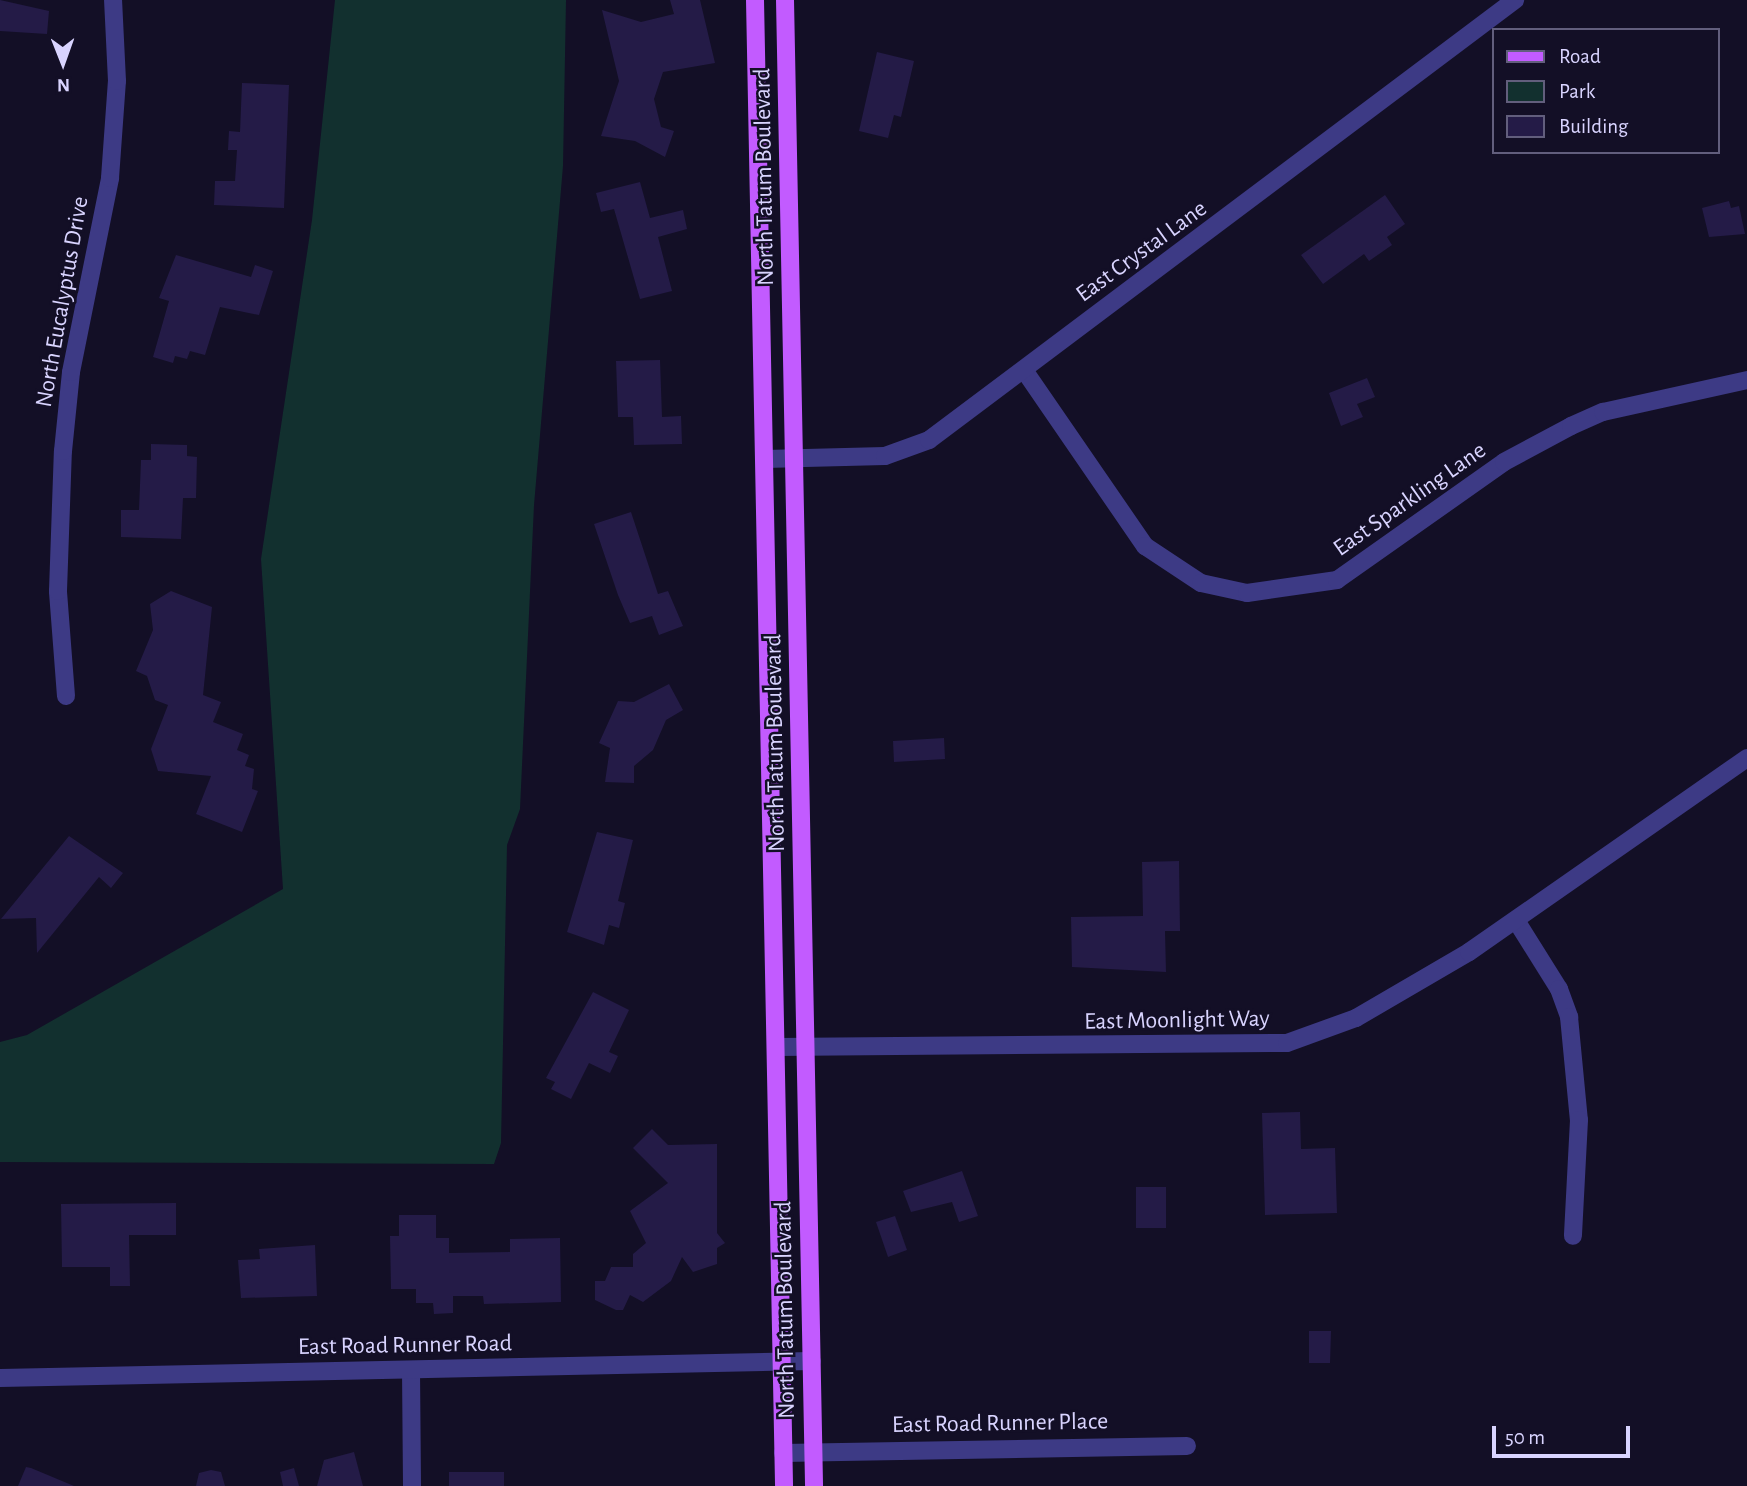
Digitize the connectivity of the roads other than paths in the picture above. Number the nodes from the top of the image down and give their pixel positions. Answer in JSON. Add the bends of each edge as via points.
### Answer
{"nodes":[{"id":1,"x":113,"y":0,"type":"edge"},
{"id":2,"x":755,"y":0,"type":"edge"},
{"id":3,"x":785,"y":0,"type":"edge"},
{"id":4,"x":1515,"y":0,"type":"edge"},
{"id":5,"x":1024,"y":370,"type":"junction"},
{"id":6,"x":1747,"y":380,"type":"edge"},
{"id":7,"x":796,"y":457,"type":"junction"},
{"id":8,"x":765,"y":459,"type":"junction"},
{"id":9,"x":66,"y":696,"type":"dead end"},
{"id":10,"x":1747,"y":758,"type":"edge"},
{"id":11,"x":1517,"y":922,"type":"junction"},
{"id":12,"x":776,"y":1047,"type":"junction"},
{"id":13,"x":806,"y":1048,"type":"junction"},
{"id":14,"x":1573,"y":1236,"type":"dead end"},
{"id":15,"x":812,"y":1361,"type":"junction"},
{"id":16,"x":782,"y":1362,"type":"junction"},
{"id":17,"x":411,"y":1370,"type":"junction"},
{"id":18,"x":0,"y":1378,"type":"edge"},
{"id":19,"x":1187,"y":1446,"type":"dead end"},
{"id":20,"x":814,"y":1451,"type":"junction"},
{"id":21,"x":783,"y":1453,"type":"junction"},
{"id":22,"x":412,"y":1486,"type":"edge"},
{"id":23,"x":784,"y":1486,"type":"edge"},
{"id":24,"x":814,"y":1486,"type":"edge"}],
"edges":[{"from":1,"to":9,"type":"street","name":"North Eucalyptus Drive","via":[[117,81],[110,178],[71,372],[63,451],[58,591]]},
{"from":2,"to":8,"type":"main road","name":"North Tatum Boulevard"},
{"from":3,"to":7,"type":"main road","name":"North Tatum Boulevard"},
{"from":4,"to":5,"type":"street","name":"East Crystal Lane"},
{"from":5,"to":6,"type":"street","name":"East Sparkling Lane","via":[[1145,546],[1201,583],[1247,593],[1338,580],[1504,463],[1571,426],[1625,407]]},
{"from":5,"to":7,"type":"street","name":"East Crystal Lane","via":[[908,449],[885,456]]},
{"from":7,"to":8,"type":"street","name":"East Crystal Lane"},
{"from":7,"to":13,"type":"main road","name":"North Tatum Boulevard"},
{"from":8,"to":12,"type":"main road","name":"North Tatum Boulevard"},
{"from":10,"to":11,"type":"street","name":"East Moonlight Way","via":[[1712,777]]},
{"from":11,"to":13,"type":"street","name":"East Moonlight Way","via":[[1356,1018],[1287,1043]]},
{"from":11,"to":14,"type":"street","via":[[1559,989],[1569,1017],[1578,1120]]},
{"from":12,"to":13,"type":"street","name":"East Moonlight Way"},
{"from":12,"to":16,"type":"main road","name":"North Tatum Boulevard"},
{"from":13,"to":15,"type":"main road","name":"North Tatum Boulevard"},
{"from":15,"to":16,"type":"street","name":"East Road Runner Road"},
{"from":15,"to":20,"type":"main road","name":"North Tatum Boulevard"},
{"from":16,"to":17,"type":"street","name":"East Road Runner Road"},
{"from":16,"to":21,"type":"main road","name":"North Tatum Boulevard"},
{"from":17,"to":18,"type":"street","name":"East Road Runner Road"},
{"from":17,"to":22,"type":"street"},
{"from":19,"to":20,"type":"street","name":"East Road Runner Place"},
{"from":20,"to":21,"type":"street","name":"East Road Runner Place"},
{"from":20,"to":24,"type":"main road","name":"North Tatum Boulevard"},
{"from":21,"to":23,"type":"main road","name":"North Tatum Boulevard"}]}
